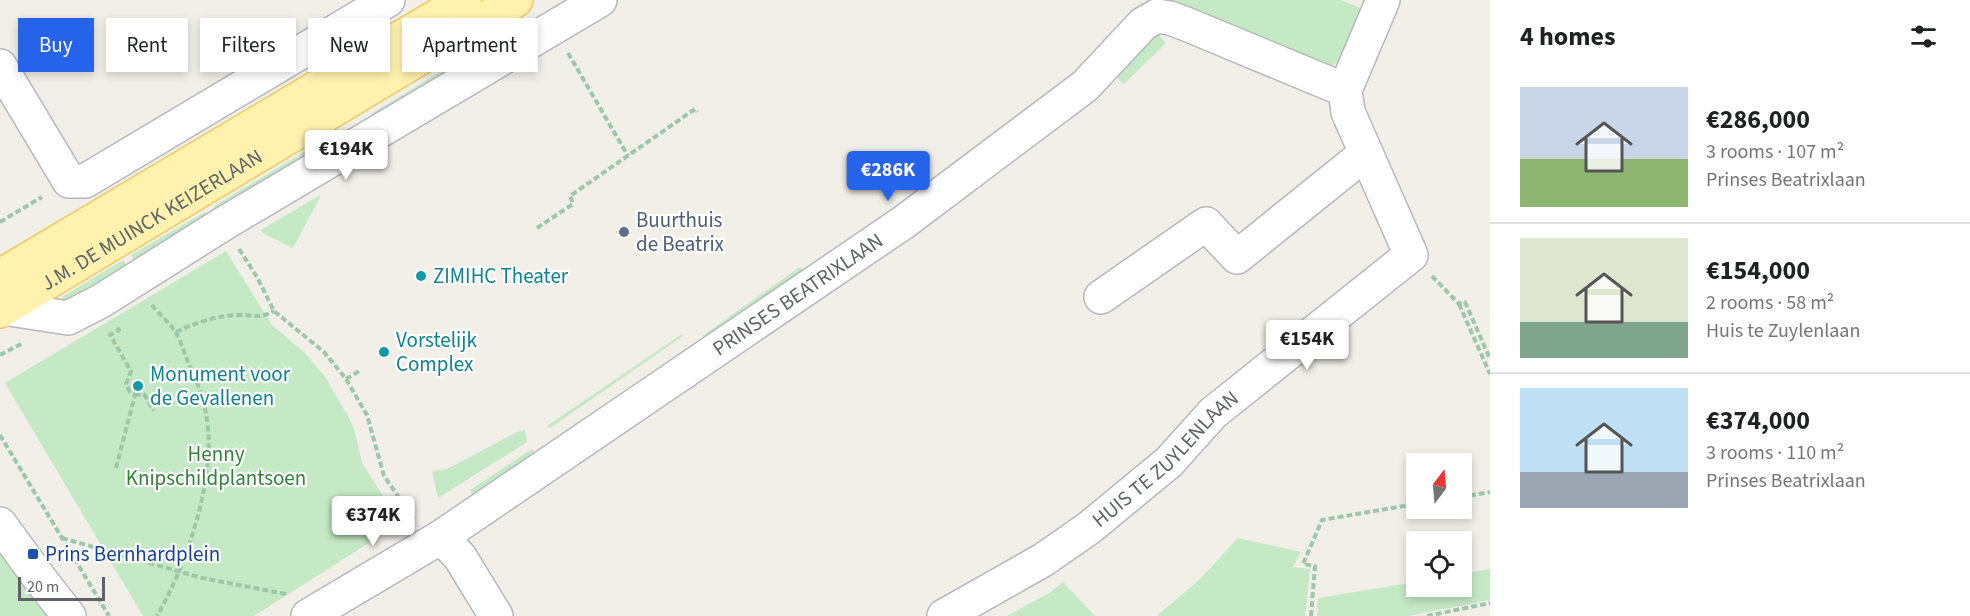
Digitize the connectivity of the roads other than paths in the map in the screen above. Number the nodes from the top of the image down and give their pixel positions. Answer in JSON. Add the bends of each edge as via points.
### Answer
{"nodes":[{"id":1,"x":388,"y":0,"type":"edge"},
{"id":2,"x":600,"y":0,"type":"edge"},
{"id":3,"x":1383,"y":0,"type":"edge"},
{"id":4,"x":490,"y":3,"type":"edge"},
{"id":5,"x":0,"y":66,"type":"edge"},
{"id":6,"x":1345,"y":90,"type":"junction"},
{"id":7,"x":1365,"y":154,"type":"junction"},
{"id":8,"x":0,"y":276,"type":"edge"},
{"id":9,"x":1101,"y":297,"type":"dead end"},
{"id":10,"x":2,"y":310,"type":"edge"},
{"id":11,"x":0,"y":524,"type":"edge"},
{"id":12,"x":441,"y":537,"type":"junction"},
{"id":13,"x":319,"y":609,"type":"edge"},
{"id":14,"x":69,"y":616,"type":"edge"},
{"id":15,"x":495,"y":616,"type":"edge"},
{"id":16,"x":944,"y":616,"type":"edge"}],
"edges":[{"from":1,"to":5,"type":"street","via":[[85,181],[69,181]]},
{"from":2,"to":10,"type":"street","name":"J.M. DE MUINCK KEIZERLAAN","via":[[223,224],[101,302],[68,318]]},
{"from":3,"to":6,"type":"street"},
{"from":4,"to":8,"type":"main road","name":"J.M. DE MUINCK KEIZERLAAN"},
{"from":4,"to":10,"type":"main road","name":"J.M. DE MUINCK KEIZERLAAN"},
{"from":6,"to":7,"type":"street","via":[[1348,112]]},
{"from":6,"to":12,"type":"street","name":"PRINSES BEATRIXLAAN","via":[[1186,24],[1157,16],[1143,24],[1085,87],[904,222]]},
{"from":7,"to":9,"type":"street","via":[[1237,257],[1206,224]]},
{"from":7,"to":16,"type":"street","name":"HUIS TE ZUYLENLAAN","via":[[1411,255],[1213,413],[1169,462],[1089,528],[1043,560]]},
{"from":11,"to":14,"type":"street"},
{"from":12,"to":13,"type":"street","name":"PRINSES BEATRIXLAAN"},
{"from":12,"to":15,"type":"street","via":[[460,557]]}]}
